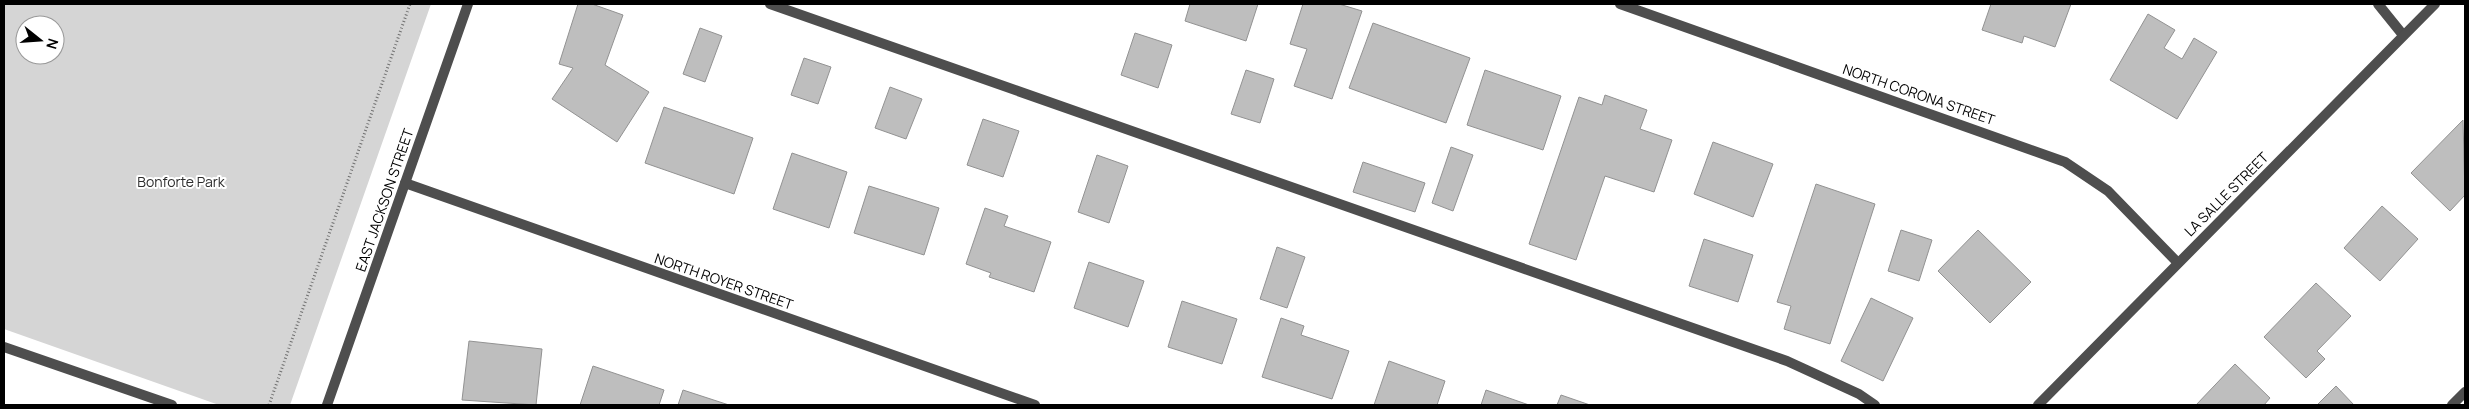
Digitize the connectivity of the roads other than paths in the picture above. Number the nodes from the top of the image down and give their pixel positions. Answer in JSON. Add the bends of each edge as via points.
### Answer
{"nodes":[{"id":1,"x":468,"y":4,"type":"edge"},
{"id":2,"x":770,"y":4,"type":"edge"},
{"id":3,"x":1620,"y":4,"type":"edge"},
{"id":4,"x":2378,"y":4,"type":"edge"},
{"id":5,"x":2435,"y":4,"type":"edge"},
{"id":6,"x":2404,"y":35,"type":"junction"},
{"id":7,"x":404,"y":183,"type":"junction"},
{"id":8,"x":2178,"y":263,"type":"junction"},
{"id":9,"x":4,"y":347,"type":"edge"},
{"id":10,"x":2465,"y":392,"type":"edge"},
{"id":11,"x":172,"y":405,"type":"edge"},
{"id":12,"x":327,"y":405,"type":"edge"},
{"id":13,"x":1035,"y":405,"type":"edge"},
{"id":14,"x":1875,"y":405,"type":"edge"},
{"id":15,"x":2038,"y":405,"type":"edge"},
{"id":16,"x":2452,"y":405,"type":"edge"}],
"edges":[{"from":1,"to":7,"type":"street","name":"EAST JACKSON STREET"},
{"from":2,"to":14,"type":"street","via":[[1787,362],[1859,394]]},
{"from":3,"to":8,"type":"street","name":"NORTH CORONA STREET","via":[[2065,162],[2108,191]]},
{"from":4,"to":6,"type":"street"},
{"from":5,"to":6,"type":"street","name":"LA SALLE STREET"},
{"from":6,"to":8,"type":"street","name":"LA SALLE STREET"},
{"from":7,"to":12,"type":"street","name":"EAST JACKSON STREET"},
{"from":7,"to":13,"type":"street","name":"NORTH ROYER STREET"},
{"from":8,"to":15,"type":"street","name":"LA SALLE STREET"},
{"from":9,"to":11,"type":"street"},
{"from":10,"to":16,"type":"street"}]}
